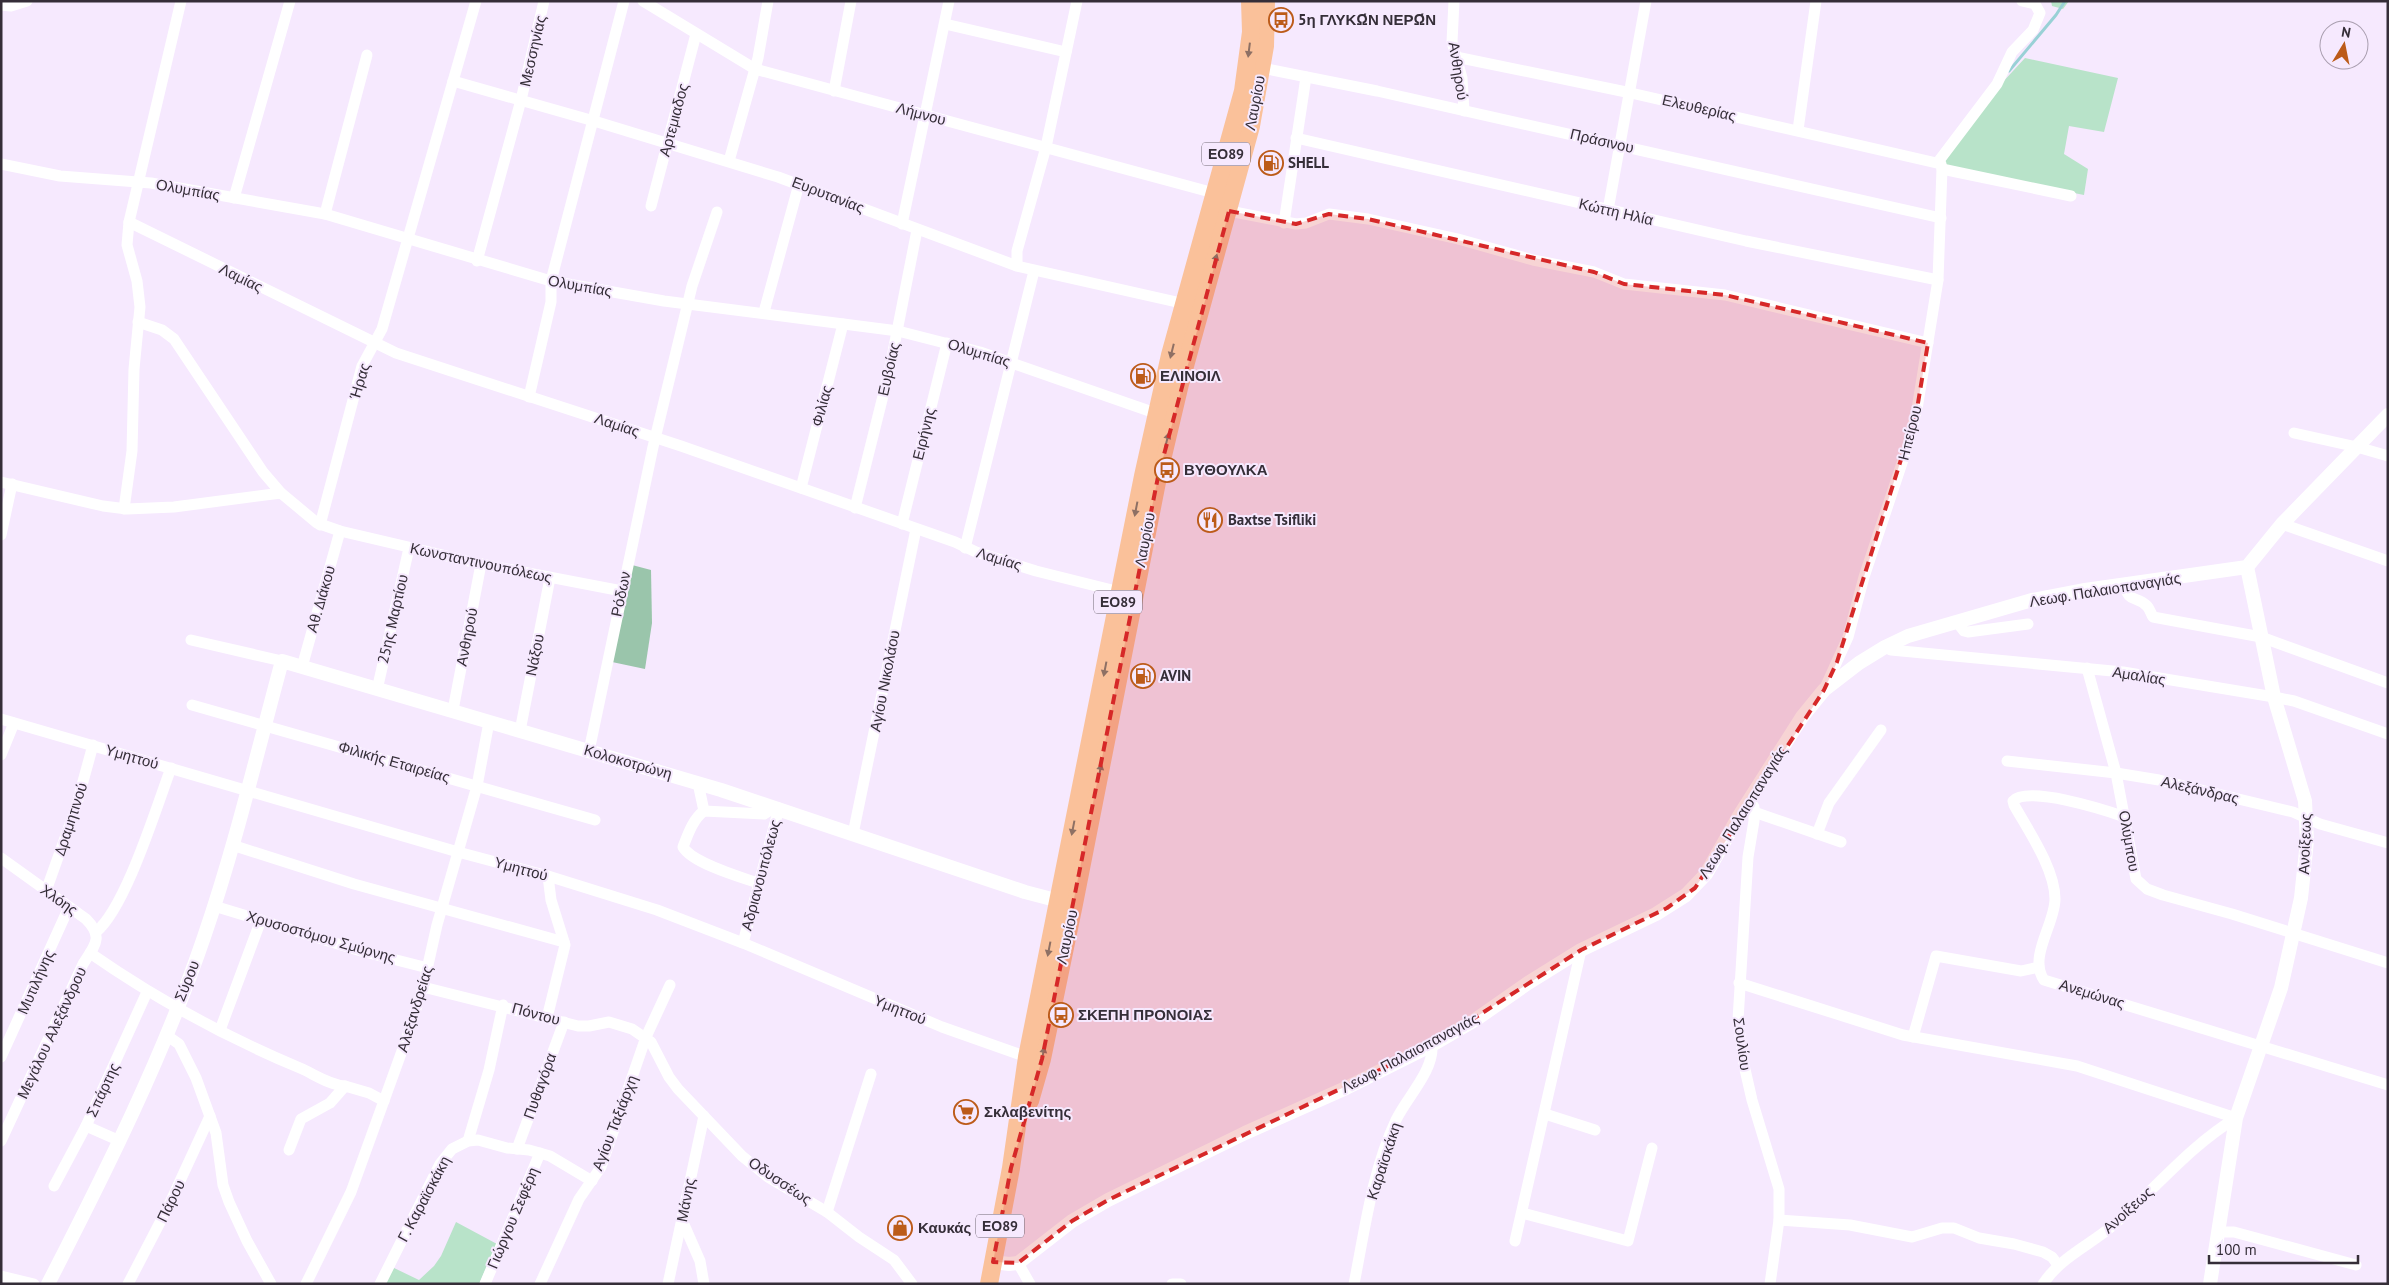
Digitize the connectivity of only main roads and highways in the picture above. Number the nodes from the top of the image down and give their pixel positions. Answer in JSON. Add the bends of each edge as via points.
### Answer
{"nodes":[{"id":1,"x":1250,"y":1,"type":"edge"},
{"id":2,"x":1266,"y":1,"type":"edge"},
{"id":3,"x":1066,"y":903,"type":"junction"},
{"id":4,"x":1011,"y":1168,"type":"junction"},
{"id":5,"x":989,"y":1284,"type":"edge"}],
"edges":[{"from":1,"to":3,"type":"main road","name":"Λαυρίου","number":"ΕΟ89","one_way":true,"via":[[1251,32],[1243,91],[1184,304],[1143,476]]},
{"from":3,"to":2,"type":"main road","name":"Λαυρίου","number":"ΕΟ89","one_way":true,"via":[[1158,477],[1251,126],[1267,34]]},
{"from":3,"to":4,"type":"main road","name":"Λαυρίου","number":"ΕΟ89","one_way":true,"via":[[1027,1057]]},
{"from":4,"to":3,"type":"main road","name":"Λαυρίου","number":"ΕΟ89","one_way":true,"via":[[1042,1059]]},
{"from":4,"to":5,"type":"main road","name":"Λαυρίου","number":"ΕΟ89"}]}
